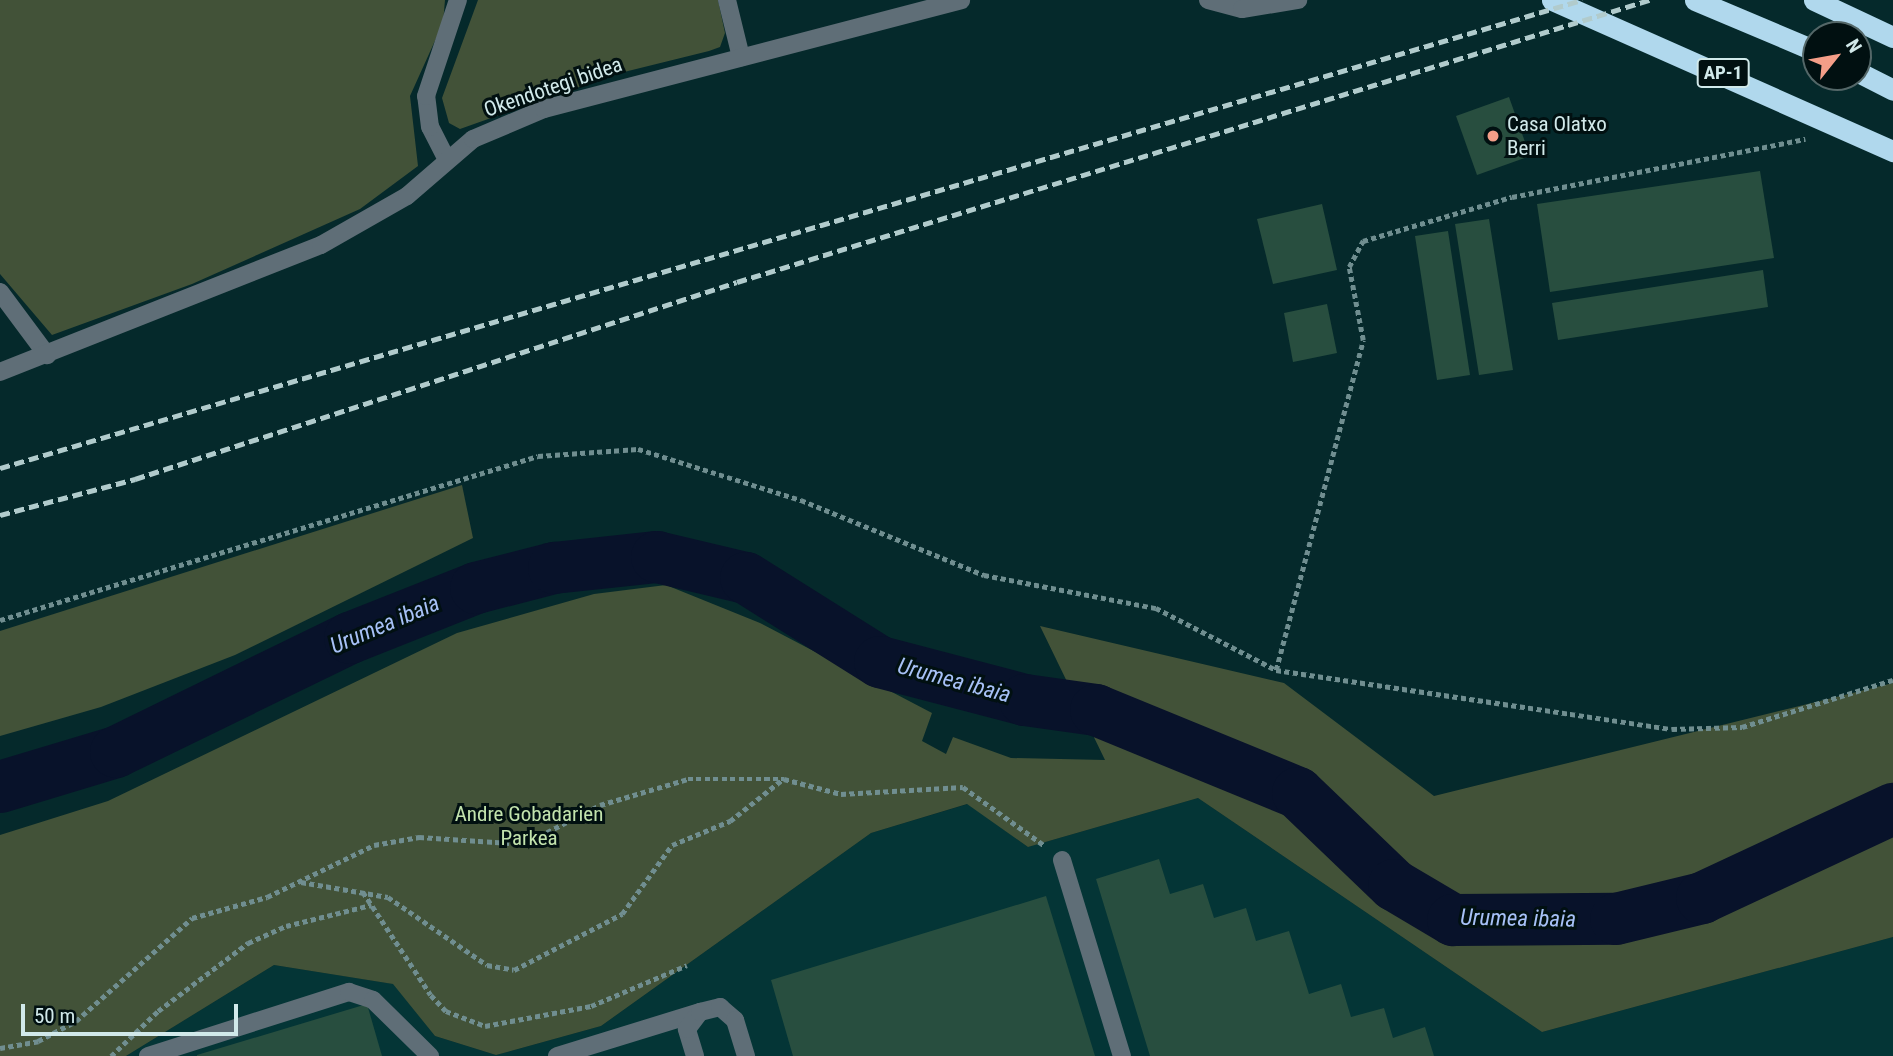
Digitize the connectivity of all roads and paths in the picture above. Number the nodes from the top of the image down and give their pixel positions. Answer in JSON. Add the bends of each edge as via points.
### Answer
{"nodes":[{"id":1,"x":458,"y":0,"type":"edge"},
{"id":2,"x":727,"y":0,"type":"edge"},
{"id":3,"x":961,"y":0,"type":"edge"},
{"id":4,"x":1208,"y":0,"type":"edge"},
{"id":5,"x":1298,"y":0,"type":"edge"},
{"id":6,"x":1552,"y":0,"type":"edge"},
{"id":7,"x":1695,"y":0,"type":"edge"},
{"id":8,"x":1814,"y":0,"type":"edge"},
{"id":9,"x":1893,"y":37,"type":"edge"},
{"id":10,"x":1802,"y":45,"type":"edge"},
{"id":11,"x":741,"y":57,"type":"junction"},
{"id":12,"x":1872,"y":79,"type":"edge"},
{"id":13,"x":1893,"y":90,"type":"edge"},
{"id":14,"x":1816,"y":136,"type":"dead end"},
{"id":15,"x":1893,"y":151,"type":"edge"},
{"id":16,"x":446,"y":158,"type":"junction"},
{"id":17,"x":0,"y":292,"type":"edge"},
{"id":18,"x":47,"y":355,"type":"junction"},
{"id":19,"x":0,"y":372,"type":"edge"},
{"id":20,"x":0,"y":620,"type":"edge"},
{"id":21,"x":1276,"y":670,"type":"junction"},
{"id":22,"x":1893,"y":680,"type":"edge"},
{"id":23,"x":784,"y":779,"type":"junction"},
{"id":24,"x":1062,"y":860,"type":"joint"},
{"id":25,"x":298,"y":881,"type":"junction"},
{"id":26,"x":363,"y":892,"type":"junction"},
{"id":27,"x":371,"y":905,"type":"junction"},
{"id":28,"x":687,"y":965,"type":"dead end"},
{"id":29,"x":700,"y":1012,"type":"junction"},
{"id":30,"x":0,"y":1048,"type":"edge"},
{"id":31,"x":111,"y":1056,"type":"edge"},
{"id":32,"x":148,"y":1056,"type":"edge"},
{"id":33,"x":430,"y":1056,"type":"edge"},
{"id":34,"x":557,"y":1056,"type":"edge"},
{"id":35,"x":695,"y":1056,"type":"edge"},
{"id":36,"x":746,"y":1056,"type":"edge"},
{"id":37,"x":1122,"y":1056,"type":"edge"}],
"edges":[{"from":1,"to":16,"type":"street","via":[[426,96],[430,127]]},
{"from":2,"to":11,"type":"street"},
{"from":3,"to":11,"type":"street","name":"Okendotegi bidea"},
{"from":4,"to":5,"type":"street","via":[[1242,9]]},
{"from":6,"to":15,"type":"highway","number":"AP-1"},
{"from":7,"to":10,"type":"highway"},
{"from":8,"to":9,"type":"highway"},
{"from":11,"to":16,"type":"street","name":"Okendotegi bidea","via":[[557,105],[473,139]]},
{"from":12,"to":13,"type":"highway"},
{"from":14,"to":21,"type":"path","via":[[1512,197],[1363,241],[1349,267],[1363,340]]},
{"from":16,"to":18,"type":"street","name":"Okendotegi bidea","via":[[407,196],[321,245]]},
{"from":17,"to":18,"type":"street"},
{"from":18,"to":19,"type":"street","name":"Okendotegi bidea"},
{"from":20,"to":21,"type":"path","via":[[526,459],[638,449],[802,500],[985,575],[1156,608]]},
{"from":21,"to":22,"type":"path","via":[[1672,729],[1742,727]]},
{"from":23,"to":24,"type":"path","via":[[841,794],[963,787]]},
{"from":23,"to":25,"type":"path","via":[[688,779],[600,806],[524,845],[397,839]]},
{"from":23,"to":26,"type":"path","via":[[730,821],[673,845],[622,914],[514,970],[487,965],[400,903]]},
{"from":24,"to":37,"type":"street"},
{"from":25,"to":26,"type":"path"},
{"from":25,"to":30,"type":"path","via":[[192,918],[93,1008],[38,1041]]},
{"from":26,"to":27,"type":"path"},
{"from":27,"to":28,"type":"path","via":[[446,1011],[485,1026],[591,1006]]},
{"from":27,"to":31,"type":"path","via":[[286,926],[248,943],[158,1011]]},
{"from":29,"to":34,"type":"street"},
{"from":29,"to":35,"type":"street","via":[[687,1029]]},
{"from":29,"to":36,"type":"street","via":[[720,1007],[735,1020]]},
{"from":32,"to":33,"type":"street","via":[[349,992],[373,1000]]}]}
